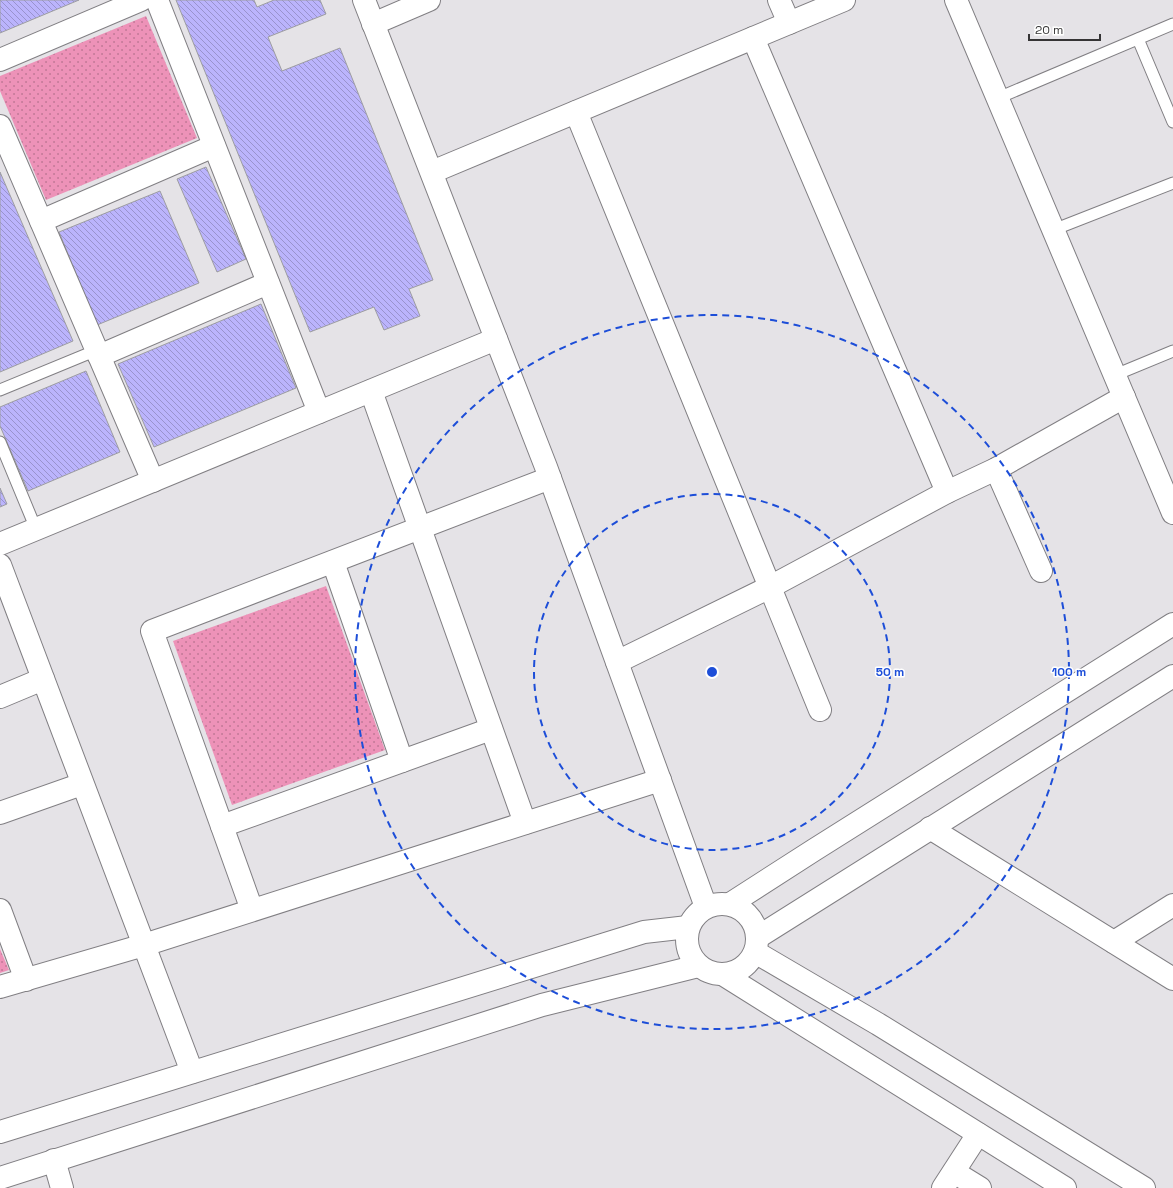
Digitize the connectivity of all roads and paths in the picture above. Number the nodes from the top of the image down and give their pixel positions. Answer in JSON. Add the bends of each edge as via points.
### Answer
{"nodes":[{"id":1,"x":142,"y":0,"type":"edge"},
{"id":2,"x":156,"y":0,"type":"edge"},
{"id":3,"x":364,"y":0,"type":"edge"},
{"id":4,"x":429,"y":0,"type":"edge"},
{"id":5,"x":779,"y":0,"type":"edge"},
{"id":6,"x":844,"y":0,"type":"edge"},
{"id":7,"x":956,"y":0,"type":"edge"},
{"id":8,"x":789,"y":23,"type":"junction"},
{"id":9,"x":374,"y":24,"type":"junction"},
{"id":10,"x":1173,"y":24,"type":"edge"},
{"id":11,"x":753,"y":38,"type":"junction"},
{"id":12,"x":1138,"y":39,"type":"junction"},
{"id":13,"x":0,"y":60,"type":"edge"},
{"id":14,"x":998,"y":98,"type":"junction"},
{"id":15,"x":576,"y":112,"type":"junction"},
{"id":16,"x":1173,"y":122,"type":"edge"},
{"id":17,"x":0,"y":126,"type":"edge"},
{"id":18,"x":214,"y":146,"type":"junction"},
{"id":19,"x":432,"y":172,"type":"junction"},
{"id":20,"x":1173,"y":183,"type":"edge"},
{"id":21,"x":41,"y":221,"type":"junction"},
{"id":22,"x":1053,"y":230,"type":"junction"},
{"id":23,"x":268,"y":283,"type":"junction"},
{"id":24,"x":496,"y":339,"type":"junction"},
{"id":25,"x":1173,"y":351,"type":"edge"},
{"id":26,"x":98,"y":353,"type":"junction"},
{"id":27,"x":1115,"y":375,"type":"junction"},
{"id":28,"x":0,"y":390,"type":"edge"},
{"id":29,"x":371,"y":391,"type":"junction"},
{"id":30,"x":1124,"y":398,"type":"junction"},
{"id":31,"x":319,"y":412,"type":"junction"},
{"id":32,"x":0,"y":442,"type":"edge"},
{"id":33,"x":996,"y":469,"type":"junction"},
{"id":34,"x":550,"y":478,"type":"junction"},
{"id":35,"x":153,"y":481,"type":"junction"},
{"id":36,"x":946,"y":492,"type":"junction"},
{"id":37,"x":1173,"y":513,"type":"edge"},
{"id":38,"x":420,"y":528,"type":"junction"},
{"id":39,"x":36,"y":529,"type":"junction"},
{"id":40,"x":0,"y":544,"type":"edge"},
{"id":41,"x":332,"y":562,"type":"junction"},
{"id":42,"x":0,"y":565,"type":"edge"},
{"id":43,"x":1041,"y":571,"type":"dead end"},
{"id":44,"x":770,"y":587,"type":"junction"},
{"id":45,"x":1173,"y":624,"type":"edge"},
{"id":46,"x":617,"y":662,"type":"junction"},
{"id":47,"x":1173,"y":676,"type":"edge"},
{"id":48,"x":43,"y":679,"type":"junction"},
{"id":49,"x":0,"y":697,"type":"edge"},
{"id":50,"x":820,"y":710,"type":"dead end"},
{"id":51,"x":491,"y":729,"type":"junction"},
{"id":52,"x":402,"y":761,"type":"junction"},
{"id":53,"x":660,"y":780,"type":"junction"},
{"id":54,"x":82,"y":784,"type":"junction"},
{"id":55,"x":0,"y":813,"type":"edge"},
{"id":56,"x":525,"y":823,"type":"junction"},
{"id":57,"x":222,"y":826,"type":"junction"},
{"id":58,"x":930,"y":828,"type":"junction"},
{"id":59,"x":730,"y":904,"type":"junction"},
{"id":60,"x":1173,"y":905,"type":"edge"},
{"id":61,"x":706,"y":907,"type":"junction"},
{"id":62,"x":0,"y":910,"type":"edge"},
{"id":63,"x":252,"y":910,"type":"junction"},
{"id":64,"x":688,"y":927,"type":"junction"},
{"id":65,"x":1114,"y":942,"type":"junction"},
{"id":66,"x":144,"y":945,"type":"junction"},
{"id":67,"x":757,"y":945,"type":"junction"},
{"id":68,"x":698,"y":966,"type":"junction"},
{"id":69,"x":724,"y":975,"type":"junction"},
{"id":70,"x":1173,"y":979,"type":"edge"},
{"id":71,"x":26,"y":980,"type":"junction"},
{"id":72,"x":0,"y":987,"type":"edge"},
{"id":73,"x":192,"y":1072,"type":"junction"},
{"id":74,"x":0,"y":1132,"type":"edge"},
{"id":75,"x":978,"y":1134,"type":"junction"},
{"id":76,"x":54,"y":1160,"type":"junction"},
{"id":77,"x":0,"y":1178,"type":"edge"},
{"id":78,"x":948,"y":1180,"type":"edge"},
{"id":79,"x":62,"y":1188,"type":"edge"},
{"id":80,"x":980,"y":1188,"type":"edge"},
{"id":81,"x":1066,"y":1188,"type":"edge"},
{"id":82,"x":1144,"y":1188,"type":"edge"}],
"edges":[{"from":1,"to":13,"type":"street"},
{"from":2,"to":18,"type":"street"},
{"from":3,"to":9,"type":"street"},
{"from":4,"to":9,"type":"street"},
{"from":5,"to":8,"type":"street"},
{"from":6,"to":8,"type":"street"},
{"from":7,"to":14,"type":"street"},
{"from":8,"to":11,"type":"street"},
{"from":9,"to":19,"type":"street"},
{"from":10,"to":12,"type":"lane"},
{"from":11,"to":15,"type":"street"},
{"from":11,"to":36,"type":"street"},
{"from":12,"to":14,"type":"lane"},
{"from":12,"to":16,"type":"lane"},
{"from":14,"to":22,"type":"street"},
{"from":15,"to":19,"type":"street"},
{"from":15,"to":44,"type":"street"},
{"from":17,"to":21,"type":"street"},
{"from":18,"to":21,"type":"street"},
{"from":18,"to":23,"type":"street"},
{"from":19,"to":24,"type":"street"},
{"from":20,"to":22,"type":"lane"},
{"from":21,"to":26,"type":"street"},
{"from":22,"to":27,"type":"street"},
{"from":23,"to":26,"type":"street"},
{"from":23,"to":31,"type":"street"},
{"from":24,"to":29,"type":"street"},
{"from":24,"to":34,"type":"street"},
{"from":25,"to":27,"type":"lane"},
{"from":26,"to":28,"type":"lane"},
{"from":26,"to":35,"type":"street"},
{"from":27,"to":30,"type":"street"},
{"from":29,"to":31,"type":"street"},
{"from":29,"to":38,"type":"street"},
{"from":30,"to":33,"type":"street"},
{"from":30,"to":37,"type":"street"},
{"from":31,"to":35,"type":"street"},
{"from":32,"to":39,"type":"lane"},
{"from":33,"to":36,"type":"street"},
{"from":33,"to":43,"type":"street"},
{"from":34,"to":38,"type":"street"},
{"from":34,"to":46,"type":"street"},
{"from":35,"to":39,"type":"street"},
{"from":36,"to":44,"type":"street"},
{"from":38,"to":41,"type":"street"},
{"from":38,"to":51,"type":"street"},
{"from":39,"to":40,"type":"street"},
{"from":41,"to":52,"type":"street"},
{"from":41,"to":57,"type":"street","via":[[152,631]]},
{"from":42,"to":48,"type":"street"},
{"from":44,"to":46,"type":"street"},
{"from":44,"to":50,"type":"street"},
{"from":45,"to":59,"type":"street"},
{"from":46,"to":53,"type":"street"},
{"from":47,"to":58,"type":"street"},
{"from":48,"to":49,"type":"street"},
{"from":48,"to":54,"type":"street"},
{"from":51,"to":52,"type":"street"},
{"from":51,"to":56,"type":"street"},
{"from":52,"to":57,"type":"street"},
{"from":53,"to":56,"type":"street"},
{"from":53,"to":61,"type":"street"},
{"from":54,"to":55,"type":"street"},
{"from":54,"to":66,"type":"street"},
{"from":56,"to":63,"type":"street"},
{"from":57,"to":63,"type":"street"},
{"from":58,"to":65,"type":"street"},
{"from":58,"to":67,"type":"street"},
{"from":59,"to":61,"type":"street","via":[[720,903]]},
{"from":59,"to":67,"type":"street","via":[[745,912],[754,923]]},
{"from":60,"to":65,"type":"street"},
{"from":61,"to":64,"type":"street","via":[[695,915]]},
{"from":62,"to":71,"type":"street"},
{"from":63,"to":66,"type":"street"},
{"from":64,"to":68,"type":"street","via":[[686,941],[689,954]]},
{"from":64,"to":73,"type":"street","via":[[644,932]]},
{"from":65,"to":70,"type":"street"},
{"from":66,"to":71,"type":"street"},
{"from":66,"to":73,"type":"street"},
{"from":67,"to":69,"type":"street","via":[[749,963],[737,972]]},
{"from":67,"to":82,"type":"street","via":[[878,1024]]},
{"from":68,"to":69,"type":"street","via":[[710,973]]},
{"from":68,"to":76,"type":"street","via":[[542,1005]]},
{"from":69,"to":75,"type":"street"},
{"from":71,"to":72,"type":"street"},
{"from":73,"to":74,"type":"street"},
{"from":75,"to":78,"type":"street"},
{"from":75,"to":81,"type":"street"},
{"from":76,"to":77,"type":"street"},
{"from":76,"to":79,"type":"street"},
{"from":78,"to":80,"type":"street"}]}
